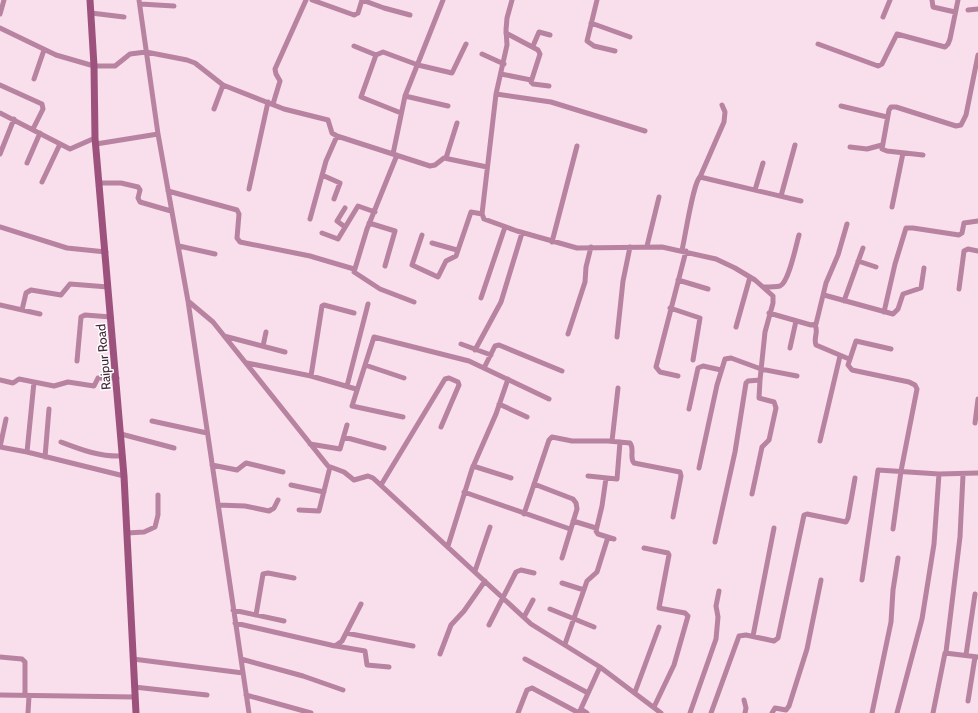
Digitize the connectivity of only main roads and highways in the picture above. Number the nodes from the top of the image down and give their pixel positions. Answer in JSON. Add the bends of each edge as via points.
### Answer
{"nodes":[{"id":1,"x":90,"y":0,"type":"edge"},
{"id":2,"x":136,"y":713,"type":"edge"}],
"edges":[{"from":1,"to":2,"type":"main road","name":"Raipur Road","via":[[96,141],[123,456]]}]}
